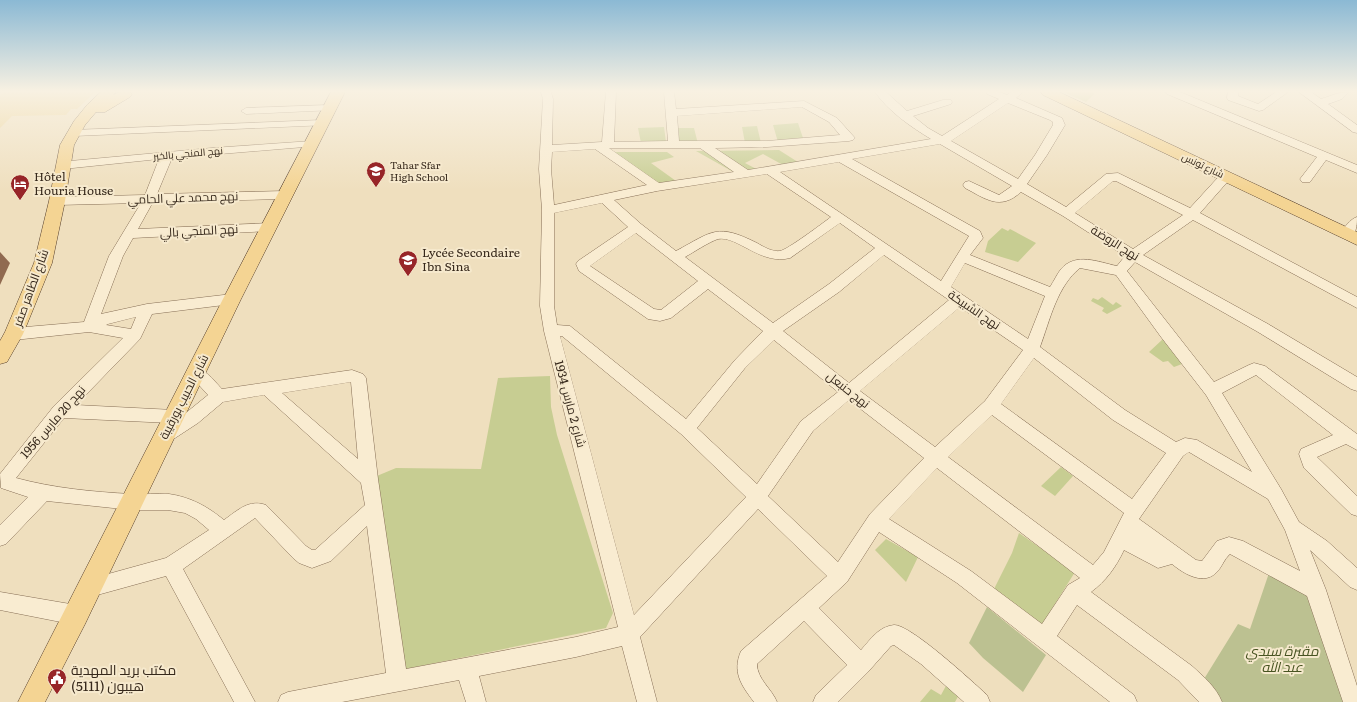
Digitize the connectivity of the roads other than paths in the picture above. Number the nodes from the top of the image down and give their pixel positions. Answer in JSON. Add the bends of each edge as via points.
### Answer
{"nodes":[{"id":1,"x":79,"y":125,"type":"edge"},
{"id":2,"x":81,"y":125,"type":"edge"},
{"id":3,"x":127,"y":125,"type":"edge"},
{"id":4,"x":322,"y":125,"type":"edge"},
{"id":5,"x":547,"y":125,"type":"edge"},
{"id":6,"x":606,"y":125,"type":"edge"},
{"id":7,"x":671,"y":125,"type":"edge"},
{"id":8,"x":837,"y":125,"type":"edge"},
{"id":9,"x":917,"y":125,"type":"edge"},
{"id":10,"x":968,"y":125,"type":"edge"},
{"id":11,"x":1058,"y":125,"type":"edge"},
{"id":12,"x":1117,"y":125,"type":"edge"},
{"id":13,"x":1250,"y":125,"type":"edge"},
{"id":14,"x":76,"y":129,"type":"junction"},
{"id":15,"x":849,"y":138,"type":"junction"},
{"id":16,"x":944,"y":140,"type":"junction"},
{"id":17,"x":312,"y":144,"type":"junction"},
{"id":18,"x":603,"y":145,"type":"junction"},
{"id":19,"x":674,"y":145,"type":"junction"},
{"id":20,"x":703,"y":145,"type":"junction"},
{"id":21,"x":546,"y":149,"type":"junction"},
{"id":22,"x":862,"y":154,"type":"junction"},
{"id":23,"x":168,"y":155,"type":"junction"},
{"id":24,"x":1324,"y":155,"type":"junction"},
{"id":25,"x":840,"y":158,"type":"junction"},
{"id":26,"x":63,"y":165,"type":"junction"},
{"id":27,"x":1357,"y":169,"type":"edge"},
{"id":28,"x":769,"y":170,"type":"junction"},
{"id":29,"x":746,"y":174,"type":"junction"},
{"id":30,"x":1226,"y":176,"type":"junction"},
{"id":31,"x":1306,"y":179,"type":"dead end"},
{"id":32,"x":968,"y":185,"type":"dead end"},
{"id":33,"x":1020,"y":186,"type":"junction"},
{"id":34,"x":657,"y":187,"type":"junction"},
{"id":35,"x":286,"y":195,"type":"junction"},
{"id":36,"x":604,"y":198,"type":"junction"},
{"id":37,"x":149,"y":199,"type":"junction"},
{"id":38,"x":57,"y":202,"type":"junction"},
{"id":39,"x":548,"y":210,"type":"junction"},
{"id":40,"x":1067,"y":213,"type":"junction"},
{"id":41,"x":1192,"y":214,"type":"junction"},
{"id":42,"x":840,"y":217,"type":"junction"},
{"id":43,"x":1357,"y":221,"type":"edge"},
{"id":44,"x":270,"y":227,"type":"junction"},
{"id":45,"x":636,"y":227,"type":"junction"},
{"id":46,"x":128,"y":234,"type":"junction"},
{"id":47,"x":1352,"y":237,"type":"edge"},
{"id":48,"x":884,"y":248,"type":"junction"},
{"id":49,"x":1133,"y":254,"type":"junction"},
{"id":50,"x":675,"y":257,"type":"junction"},
{"id":51,"x":963,"y":257,"type":"junction"},
{"id":52,"x":1120,"y":271,"type":"junction"},
{"id":53,"x":708,"y":282,"type":"junction"},
{"id":54,"x":943,"y":289,"type":"junction"},
{"id":55,"x":1053,"y":294,"type":"junction"},
{"id":56,"x":232,"y":299,"type":"junction"},
{"id":57,"x":959,"y":300,"type":"junction"},
{"id":58,"x":1357,"y":303,"type":"edge"},
{"id":59,"x":147,"y":309,"type":"junction"},
{"id":60,"x":90,"y":324,"type":"junction"},
{"id":61,"x":551,"y":331,"type":"junction"},
{"id":62,"x":773,"y":331,"type":"junction"},
{"id":63,"x":14,"y":334,"type":"junction"},
{"id":64,"x":135,"y":335,"type":"junction"},
{"id":65,"x":1032,"y":349,"type":"junction"},
{"id":66,"x":0,"y":357,"type":"edge"},
{"id":67,"x":196,"y":374,"type":"junction"},
{"id":68,"x":1356,"y":383,"type":"edge"},
{"id":69,"x":266,"y":388,"type":"junction"},
{"id":70,"x":848,"y":391,"type":"junction"},
{"id":71,"x":1212,"y":391,"type":"junction"},
{"id":72,"x":219,"y":396,"type":"junction"},
{"id":73,"x":991,"y":406,"type":"junction"},
{"id":74,"x":60,"y":411,"type":"junction"},
{"id":75,"x":174,"y":417,"type":"junction"},
{"id":76,"x":687,"y":429,"type":"junction"},
{"id":77,"x":163,"y":437,"type":"junction"},
{"id":78,"x":1352,"y":439,"type":"edge"},
{"id":79,"x":1177,"y":451,"type":"junction"},
{"id":80,"x":935,"y":458,"type":"junction"},
{"id":81,"x":369,"y":479,"type":"junction"},
{"id":82,"x":43,"y":493,"type":"junction"},
{"id":83,"x":1274,"y":494,"type":"junction"},
{"id":84,"x":757,"y":498,"type":"junction"},
{"id":85,"x":132,"y":502,"type":"junction"},
{"id":86,"x":374,"y":508,"type":"junction"},
{"id":87,"x":1357,"y":508,"type":"edge"},
{"id":88,"x":1131,"y":516,"type":"junction"},
{"id":89,"x":876,"y":520,"type":"junction"},
{"id":90,"x":1293,"y":528,"type":"junction"},
{"id":91,"x":222,"y":530,"type":"junction"},
{"id":92,"x":0,"y":538,"type":"edge"},
{"id":93,"x":1121,"y":539,"type":"junction"},
{"id":94,"x":1174,"y":556,"type":"junction"},
{"id":95,"x":171,"y":566,"type":"junction"},
{"id":96,"x":840,"y":576,"type":"junction"},
{"id":97,"x":1095,"y":578,"type":"junction"},
{"id":98,"x":1357,"y":581,"type":"edge"},
{"id":99,"x":90,"y":588,"type":"junction"},
{"id":100,"x":1316,"y":590,"type":"junction"},
{"id":101,"x":1075,"y":592,"type":"junction"},
{"id":102,"x":0,"y":601,"type":"edge"},
{"id":103,"x":805,"y":608,"type":"junction"},
{"id":104,"x":76,"y":615,"type":"junction"},
{"id":105,"x":630,"y":634,"type":"junction"},
{"id":106,"x":1044,"y":638,"type":"junction"},
{"id":107,"x":861,"y":665,"type":"junction"},
{"id":108,"x":466,"y":668,"type":"junction"},
{"id":109,"x":397,"y":682,"type":"junction"},
{"id":110,"x":31,"y":702,"type":"edge"},
{"id":111,"x":245,"y":702,"type":"edge"},
{"id":112,"x":293,"y":702,"type":"edge"},
{"id":113,"x":476,"y":702,"type":"edge"},
{"id":114,"x":647,"y":702,"type":"edge"},
{"id":115,"x":767,"y":702,"type":"edge"},
{"id":116,"x":824,"y":702,"type":"edge"},
{"id":117,"x":980,"y":702,"type":"edge"},
{"id":118,"x":1127,"y":702,"type":"edge"},
{"id":119,"x":1212,"y":702,"type":"edge"},
{"id":120,"x":1353,"y":702,"type":"edge"}],
"edges":[{"from":1,"to":14,"type":"main road","name":"شارع الطاهر صفر"},
{"from":2,"to":14,"type":"main road"},
{"from":3,"to":14,"type":"street"},
{"from":4,"to":17,"type":"main road","name":"شارع الحبيب بورقيبة"},
{"from":5,"to":21,"type":"street","name":"شارع 2 مارس 1934"},
{"from":6,"to":18,"type":"street"},
{"from":7,"to":19,"type":"street"},
{"from":8,"to":15,"type":"street"},
{"from":9,"to":16,"type":"street","name":"نهج الروضة"},
{"from":10,"to":16,"type":"street"},
{"from":11,"to":33,"type":"street"},
{"from":12,"to":30,"type":"main road","name":"شارع تونس"},
{"from":13,"to":24,"type":"street"},
{"from":14,"to":26,"type":"main road","name":"شارع الطاهر صفر","via":[[67,145]]},
{"from":15,"to":20,"type":"street"},
{"from":15,"to":22,"type":"street"},
{"from":16,"to":22,"type":"street"},
{"from":16,"to":33,"type":"street","name":"نهج الروضة"},
{"from":17,"to":23,"type":"street","name":"نهج المنجي بالخير"},
{"from":17,"to":35,"type":"main road","name":"شارع الحبيب بورقيبة"},
{"from":18,"to":19,"type":"street"},
{"from":18,"to":21,"type":"street"},
{"from":18,"to":34,"type":"street"},
{"from":19,"to":20,"type":"street"},
{"from":20,"to":29,"type":"street"},
{"from":21,"to":39,"type":"street","name":"شارع 2 مارس 1934"},
{"from":22,"to":25,"type":"street"},
{"from":23,"to":26,"type":"street","name":"نهج المنجي بالخير"},
{"from":23,"to":37,"type":"street"},
{"from":24,"to":27,"type":"street"},
{"from":24,"to":31,"type":"street"},
{"from":25,"to":28,"type":"street"},
{"from":25,"to":51,"type":"street","via":[[975,234],[976,238]]},
{"from":26,"to":38,"type":"main road","name":"شارع الطاهر صفر"},
{"from":28,"to":29,"type":"street"},
{"from":28,"to":42,"type":"street","name":"نهج الشبيكة"},
{"from":29,"to":34,"type":"street"},
{"from":30,"to":41,"type":"street"},
{"from":30,"to":47,"type":"main road","name":"شارع تونس"},
{"from":32,"to":33,"type":"street","via":[[1000,198],[1006,197]]},
{"from":33,"to":40,"type":"street","name":"نهج الروضة"},
{"from":34,"to":36,"type":"street"},
{"from":35,"to":37,"type":"street","name":"نهج محمد علي الحامي"},
{"from":35,"to":44,"type":"main road","name":"شارع الحبيب بورقيبة"},
{"from":36,"to":39,"type":"street"},
{"from":36,"to":45,"type":"street","name":"نهج حنبعل"},
{"from":37,"to":38,"type":"street","name":"نهج محمد علي الحامي"},
{"from":37,"to":46,"type":"street"},
{"from":38,"to":63,"type":"main road","name":"شارع الطاهر صفر","via":[[43,263]]},
{"from":39,"to":61,"type":"street","name":"شارع 2 مارس 1934","via":[[547,306]]},
{"from":40,"to":41,"type":"street","via":[[1110,177],[1118,176]]},
{"from":40,"to":49,"type":"street","name":"نهج الروضة"},
{"from":41,"to":49,"type":"street"},
{"from":41,"to":58,"type":"street"},
{"from":42,"to":48,"type":"street","name":"نهج الشبيكة"},
{"from":42,"to":50,"type":"street","via":[[785,255],[770,255],[720,234]]},
{"from":43,"to":47,"type":"street"},
{"from":44,"to":46,"type":"street","name":"نهج المنجي بالي"},
{"from":44,"to":56,"type":"main road","name":"شارع الحبيب بورقيبة"},
{"from":45,"to":50,"type":"street","name":"نهج حنبعل"},
{"from":45,"to":53,"type":"street","via":[[588,260],[583,264],[584,268],[656,316],[666,314]]},
{"from":46,"to":60,"type":"street","via":[[116,256]]},
{"from":48,"to":54,"type":"street","name":"نهج الشبيكة"},
{"from":48,"to":62,"type":"street","via":[[834,288]]},
{"from":49,"to":52,"type":"street"},
{"from":49,"to":68,"type":"street","name":"نهج الروضة"},
{"from":50,"to":53,"type":"street","name":"نهج حنبعل"},
{"from":51,"to":54,"type":"street"},
{"from":51,"to":55,"type":"street"},
{"from":52,"to":55,"type":"street","via":[[1076,264],[1066,272]]},
{"from":52,"to":71,"type":"street"},
{"from":53,"to":62,"type":"street","name":"نهج حنبعل"},
{"from":54,"to":57,"type":"street","name":"نهج الشبيكة"},
{"from":55,"to":65,"type":"street"},
{"from":56,"to":59,"type":"street"},
{"from":56,"to":67,"type":"main road","name":"شارع الحبيب بورقيبة"},
{"from":57,"to":65,"type":"street","name":"نهج الشبيكة"},
{"from":57,"to":70,"type":"street"},
{"from":59,"to":60,"type":"street"},
{"from":59,"to":64,"type":"street","name":"نهج 20 مارس 1956"},
{"from":60,"to":63,"type":"street"},
{"from":60,"to":64,"type":"street"},
{"from":61,"to":76,"type":"street","via":[[565,330]]},
{"from":61,"to":105,"type":"street","name":"شارع 2 مارس 1934"},
{"from":62,"to":70,"type":"street","name":"نهج حنبعل"},
{"from":62,"to":76,"type":"street","via":[[740,364]]},
{"from":63,"to":66,"type":"main road","name":"شارع الطاهر صفر"},
{"from":64,"to":74,"type":"street","name":"نهج 20 مارس 1956"},
{"from":65,"to":73,"type":"street"},
{"from":65,"to":79,"type":"street","name":"نهج الشبيكة","via":[[1119,415]]},
{"from":67,"to":72,"type":"street"},
{"from":67,"to":75,"type":"main road","name":"شارع الحبيب بورقيبة"},
{"from":69,"to":72,"type":"street"},
{"from":69,"to":81,"type":"street"},
{"from":69,"to":81,"type":"street","via":[[356,376],[359,380]]},
{"from":70,"to":80,"type":"street","name":"نهج حنبعل"},
{"from":70,"to":84,"type":"street","via":[[804,431]]},
{"from":71,"to":78,"type":"street","via":[[1249,371],[1260,370]]},
{"from":71,"to":83,"type":"street"},
{"from":72,"to":77,"type":"street"},
{"from":73,"to":80,"type":"street"},
{"from":73,"to":88,"type":"street"},
{"from":74,"to":75,"type":"street"},
{"from":74,"to":82,"type":"street","name":"نهج 20 مارس 1956","via":[[6,479],[10,485]]},
{"from":75,"to":77,"type":"main road","name":"شارع الحبيب بورقيبة"},
{"from":76,"to":84,"type":"street"},
{"from":77,"to":85,"type":"main road","name":"شارع الحبيب بورقيبة"},
{"from":78,"to":87,"type":"street","via":[[1307,454],[1310,463]]},
{"from":79,"to":83,"type":"street","via":[[1185,445],[1191,445]]},
{"from":79,"to":88,"type":"street"},
{"from":80,"to":89,"type":"street"},
{"from":80,"to":97,"type":"street","name":"نهج حنبعل"},
{"from":81,"to":86,"type":"street"},
{"from":82,"to":85,"type":"street","name":"نهج 20 مارس 1956"},
{"from":82,"to":92,"type":"street"},
{"from":83,"to":90,"type":"street"},
{"from":84,"to":96,"type":"street"},
{"from":84,"to":105,"type":"street"},
{"from":85,"to":91,"type":"street","name":"نهج 20 مارس 1956","via":[[168,502],[187,506],[202,513]]},
{"from":85,"to":99,"type":"main road","name":"شارع الحبيب بورقيبة"},
{"from":86,"to":91,"type":"street","via":[[324,555],[316,559],[309,559],[299,552],[260,511],[248,513]]},
{"from":86,"to":109,"type":"street"},
{"from":88,"to":93,"type":"street"},
{"from":88,"to":94,"type":"street"},
{"from":89,"to":96,"type":"street"},
{"from":89,"to":106,"type":"street","via":[[964,577]]},
{"from":90,"to":98,"type":"street","via":[[1321,547]]},
{"from":90,"to":100,"type":"street"},
{"from":91,"to":95,"type":"street"},
{"from":93,"to":94,"type":"street","via":[[1158,559]]},
{"from":93,"to":97,"type":"street","via":[[1111,558]]},
{"from":94,"to":100,"type":"street","via":[[1194,569],[1203,571],[1208,570],[1223,547],[1237,547]]},
{"from":95,"to":99,"type":"street"},
{"from":95,"to":111,"type":"street"},
{"from":96,"to":103,"type":"street"},
{"from":97,"to":101,"type":"street"},
{"from":99,"to":104,"type":"main road","name":"شارع الحبيب بورقيبة"},
{"from":100,"to":120,"type":"street"},
{"from":101,"to":106,"type":"street"},
{"from":101,"to":119,"type":"street","via":[[1185,672]]},
{"from":102,"to":104,"type":"street"},
{"from":103,"to":107,"type":"street"},
{"from":103,"to":115,"type":"street","via":[[748,658],[746,672]]},
{"from":104,"to":110,"type":"main road","name":"شارع الحبيب بورقيبة"},
{"from":105,"to":108,"type":"street"},
{"from":105,"to":114,"type":"street","name":"شارع 2 مارس 1934"},
{"from":106,"to":118,"type":"street"},
{"from":107,"to":116,"type":"street"},
{"from":107,"to":117,"type":"street","via":[[886,637],[896,635],[928,657]]},
{"from":108,"to":109,"type":"street"},
{"from":108,"to":113,"type":"street"},
{"from":109,"to":112,"type":"street"}]}
